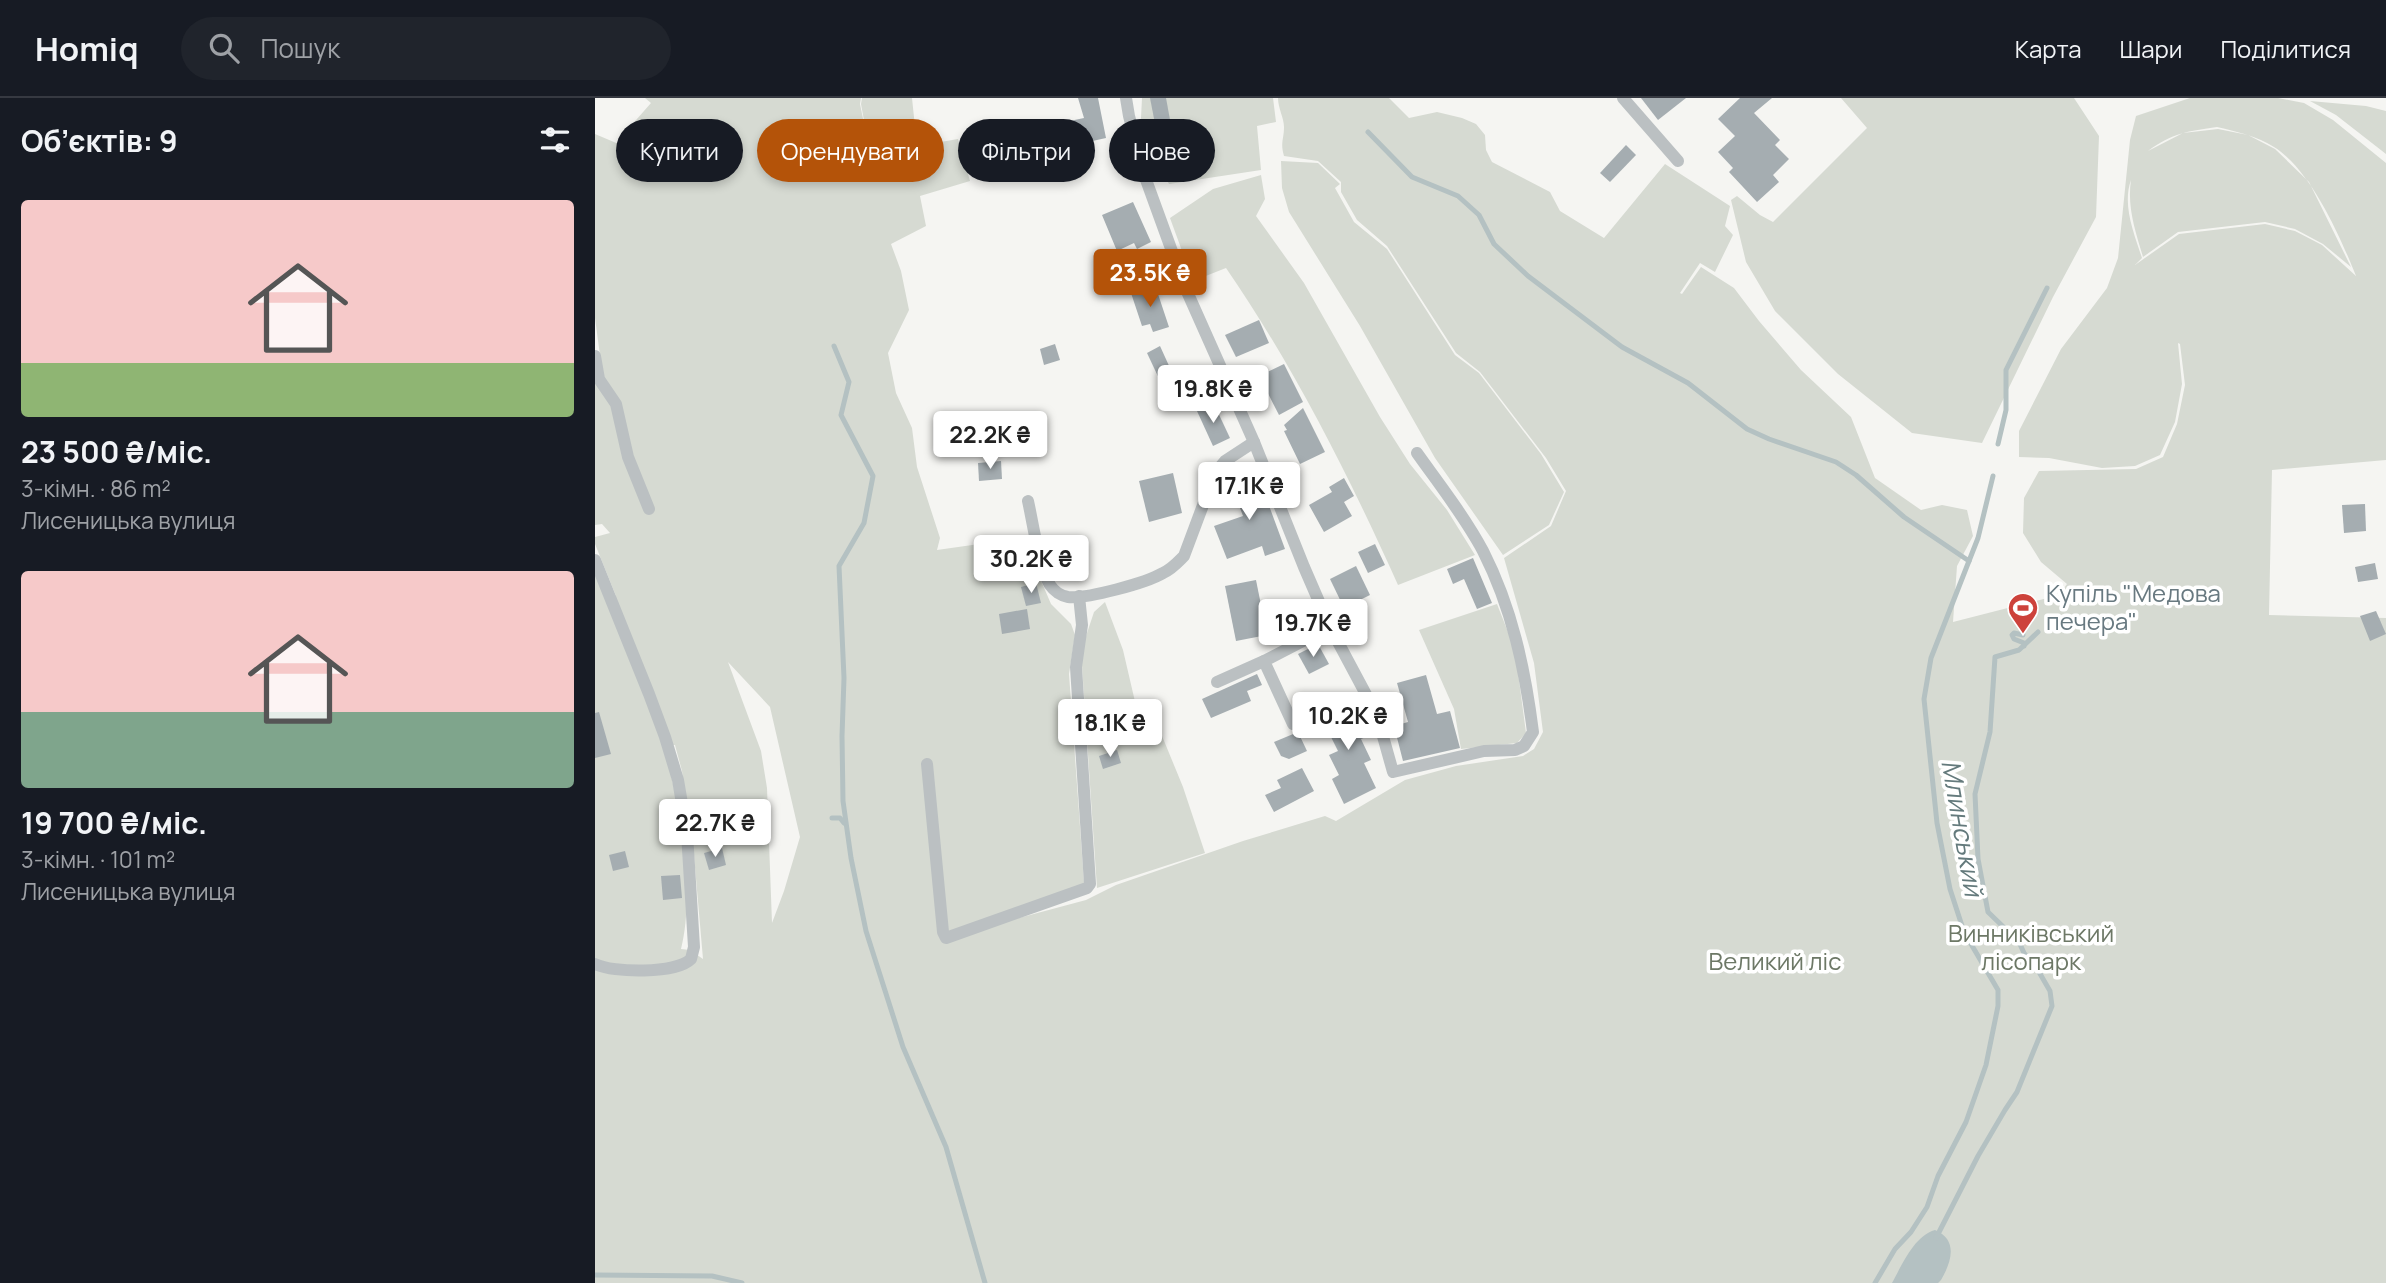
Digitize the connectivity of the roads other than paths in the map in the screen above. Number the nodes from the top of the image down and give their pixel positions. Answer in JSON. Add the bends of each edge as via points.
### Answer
{"nodes":[{"id":1,"x":1126,"y":98,"type":"edge"},
{"id":2,"x":1623,"y":98,"type":"edge"},
{"id":3,"x":1678,"y":161,"type":"dead end"},
{"id":4,"x":595,"y":356,"type":"edge"},
{"id":5,"x":1254,"y":442,"type":"junction"},
{"id":6,"x":1417,"y":453,"type":"dead end"},
{"id":7,"x":1028,"y":501,"type":"dead end"},
{"id":8,"x":649,"y":509,"type":"dead end"},
{"id":9,"x":595,"y":559,"type":"edge"},
{"id":10,"x":1079,"y":596,"type":"junction"},
{"id":11,"x":1330,"y":627,"type":"junction"},
{"id":12,"x":1264,"y":662,"type":"junction"},
{"id":13,"x":1217,"y":682,"type":"dead end"},
{"id":14,"x":1293,"y":724,"type":"dead end"},
{"id":15,"x":927,"y":764,"type":"dead end"},
{"id":16,"x":595,"y":964,"type":"edge"}],
"edges":[{"from":1,"to":5,"type":"street","via":[[1145,177],[1185,287]]},
{"from":2,"to":3,"type":"street"},
{"from":4,"to":8,"type":"street","via":[[599,379],[616,404],[628,457]]},
{"from":5,"to":10,"type":"street","via":[[1225,461],[1216,473],[1184,556],[1175,566],[1135,584]]},
{"from":5,"to":11,"type":"street"},
{"from":6,"to":11,"type":"street","via":[[1482,550],[1497,583],[1516,634],[1534,732],[1515,750],[1484,751],[1393,772],[1377,715]]},
{"from":7,"to":10,"type":"street","via":[[1050,585],[1063,596]]},
{"from":9,"to":16,"type":"street","via":[[666,737],[678,780],[687,834],[694,947],[691,959],[680,966],[613,969]]},
{"from":10,"to":15,"type":"street","via":[[1082,625],[1076,667],[1087,888],[947,938]]},
{"from":11,"to":12,"type":"street"},
{"from":12,"to":13,"type":"street"},
{"from":12,"to":14,"type":"street"}]}
